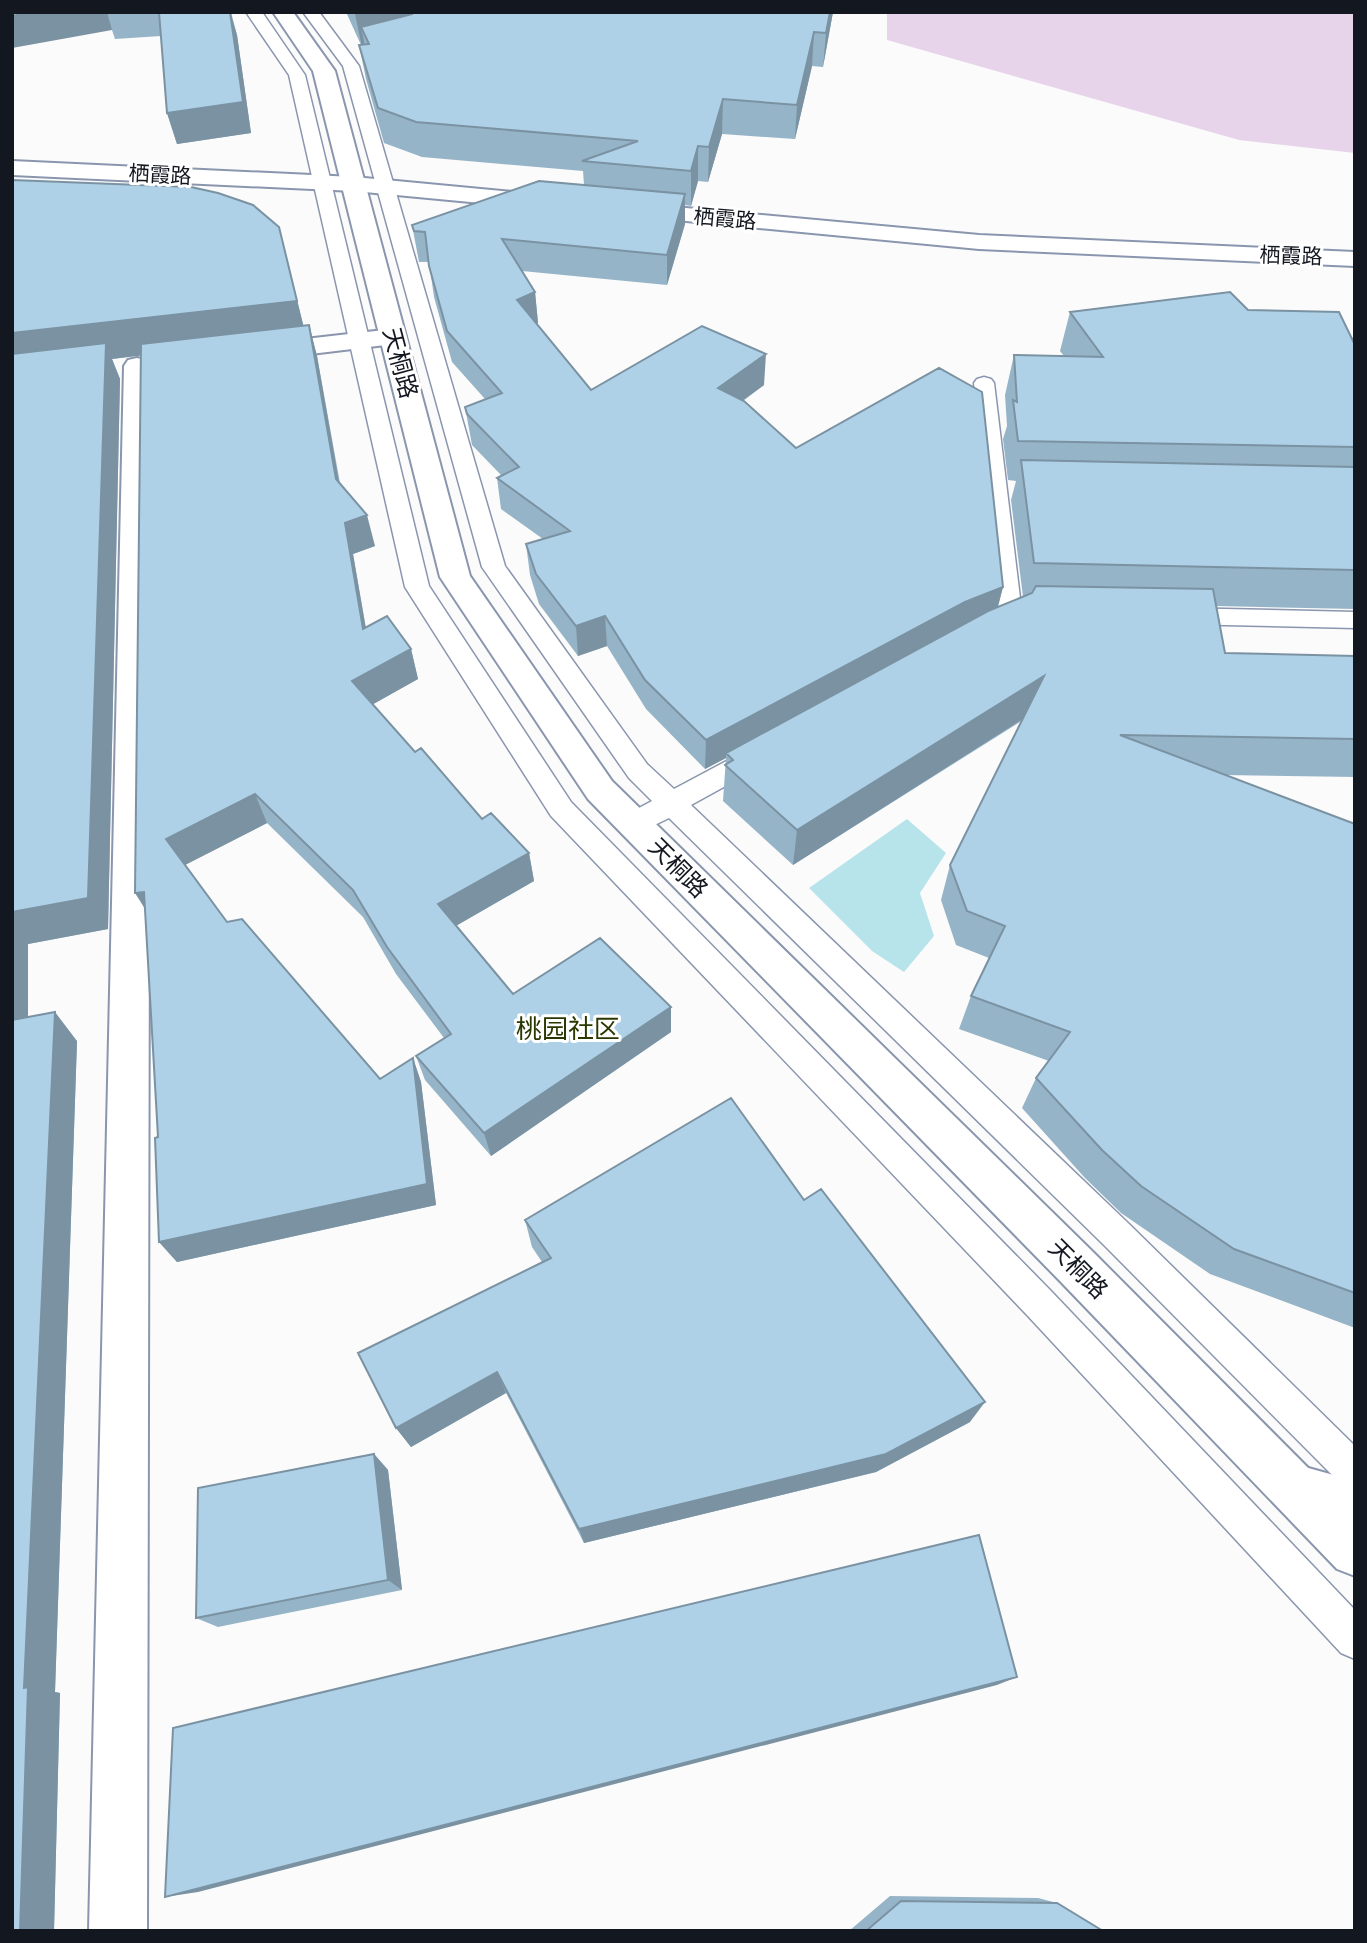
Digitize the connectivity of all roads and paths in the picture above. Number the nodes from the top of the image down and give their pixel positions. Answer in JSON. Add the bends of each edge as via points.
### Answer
{"nodes":[{"id":1,"x":254,"y":12,"type":"edge"},
{"id":2,"x":283,"y":12,"type":"edge"},
{"id":3,"x":311,"y":12,"type":"edge"},
{"id":4,"x":341,"y":59,"type":"junction"},
{"id":5,"x":12,"y":168,"type":"edge"},
{"id":6,"x":353,"y":185,"type":"junction"},
{"id":7,"x":564,"y":204,"type":"edge"},
{"id":8,"x":605,"y":208,"type":"edge"},
{"id":9,"x":1355,"y":259,"type":"edge"},
{"id":10,"x":393,"y":337,"type":"junction"},
{"id":11,"x":358,"y":341,"type":"junction"},
{"id":12,"x":234,"y":355,"type":"edge"},
{"id":13,"x":138,"y":366,"type":"edge"},
{"id":14,"x":984,"y":383,"type":"dead end"},
{"id":15,"x":996,"y":490,"type":"junction"},
{"id":16,"x":1023,"y":490,"type":"edge"},
{"id":17,"x":1010,"y":613,"type":"junction"},
{"id":18,"x":1037,"y":613,"type":"edge"},
{"id":19,"x":1148,"y":615,"type":"edge"},
{"id":20,"x":1355,"y":620,"type":"edge"},
{"id":21,"x":968,"y":641,"type":"edge"},
{"id":22,"x":777,"y":746,"type":"edge"},
{"id":23,"x":634,"y":824,"type":"junction"},
{"id":24,"x":1355,"y":1472,"type":"edge"},
{"id":25,"x":1294,"y":1488,"type":"junction"},
{"id":26,"x":1355,"y":1505,"type":"edge"},
{"id":27,"x":1355,"y":1551,"type":"edge"},
{"id":28,"x":1355,"y":1639,"type":"edge"},
{"id":29,"x":118,"y":1931,"type":"edge"}],
"edges":[{"from":1,"to":6,"type":"lane","via":[[297,75]]},
{"from":2,"to":4,"type":"street","name":"天桐路"},
{"from":3,"to":4,"type":"lane"},
{"from":4,"to":6,"type":"street","name":"天桐路","via":[[324,71]]},
{"from":5,"to":6,"type":"street","name":"栖霞路"},
{"from":6,"to":7,"type":"street","name":"栖霞路"},
{"from":6,"to":10,"type":"street","name":"天桐路"},
{"from":6,"to":11,"type":"lane"},
{"from":6,"to":24,"type":"lane","via":[[494,567],[638,771]]},
{"from":8,"to":9,"type":"street","name":"栖霞路","via":[[979,242]]},
{"from":10,"to":11,"type":"street"},
{"from":10,"to":23,"type":"street","name":"天桐路","via":[[455,577],[600,790]]},
{"from":11,"to":12,"type":"street"},
{"from":11,"to":28,"type":"lane","via":[[417,587],[561,809],[1039,1303]]},
{"from":13,"to":29,"type":"street"},
{"from":14,"to":15,"type":"lane"},
{"from":15,"to":16,"type":"lane"},
{"from":15,"to":17,"type":"lane"},
{"from":17,"to":18,"type":"lane"},
{"from":17,"to":21,"type":"lane","via":[[1011,623]]},
{"from":19,"to":20,"type":"lane"},
{"from":22,"to":23,"type":"lane"},
{"from":23,"to":25,"type":"street","name":"天桐路"},
{"from":25,"to":26,"type":"street"},
{"from":25,"to":27,"type":"street","name":"天桐路"}]}
